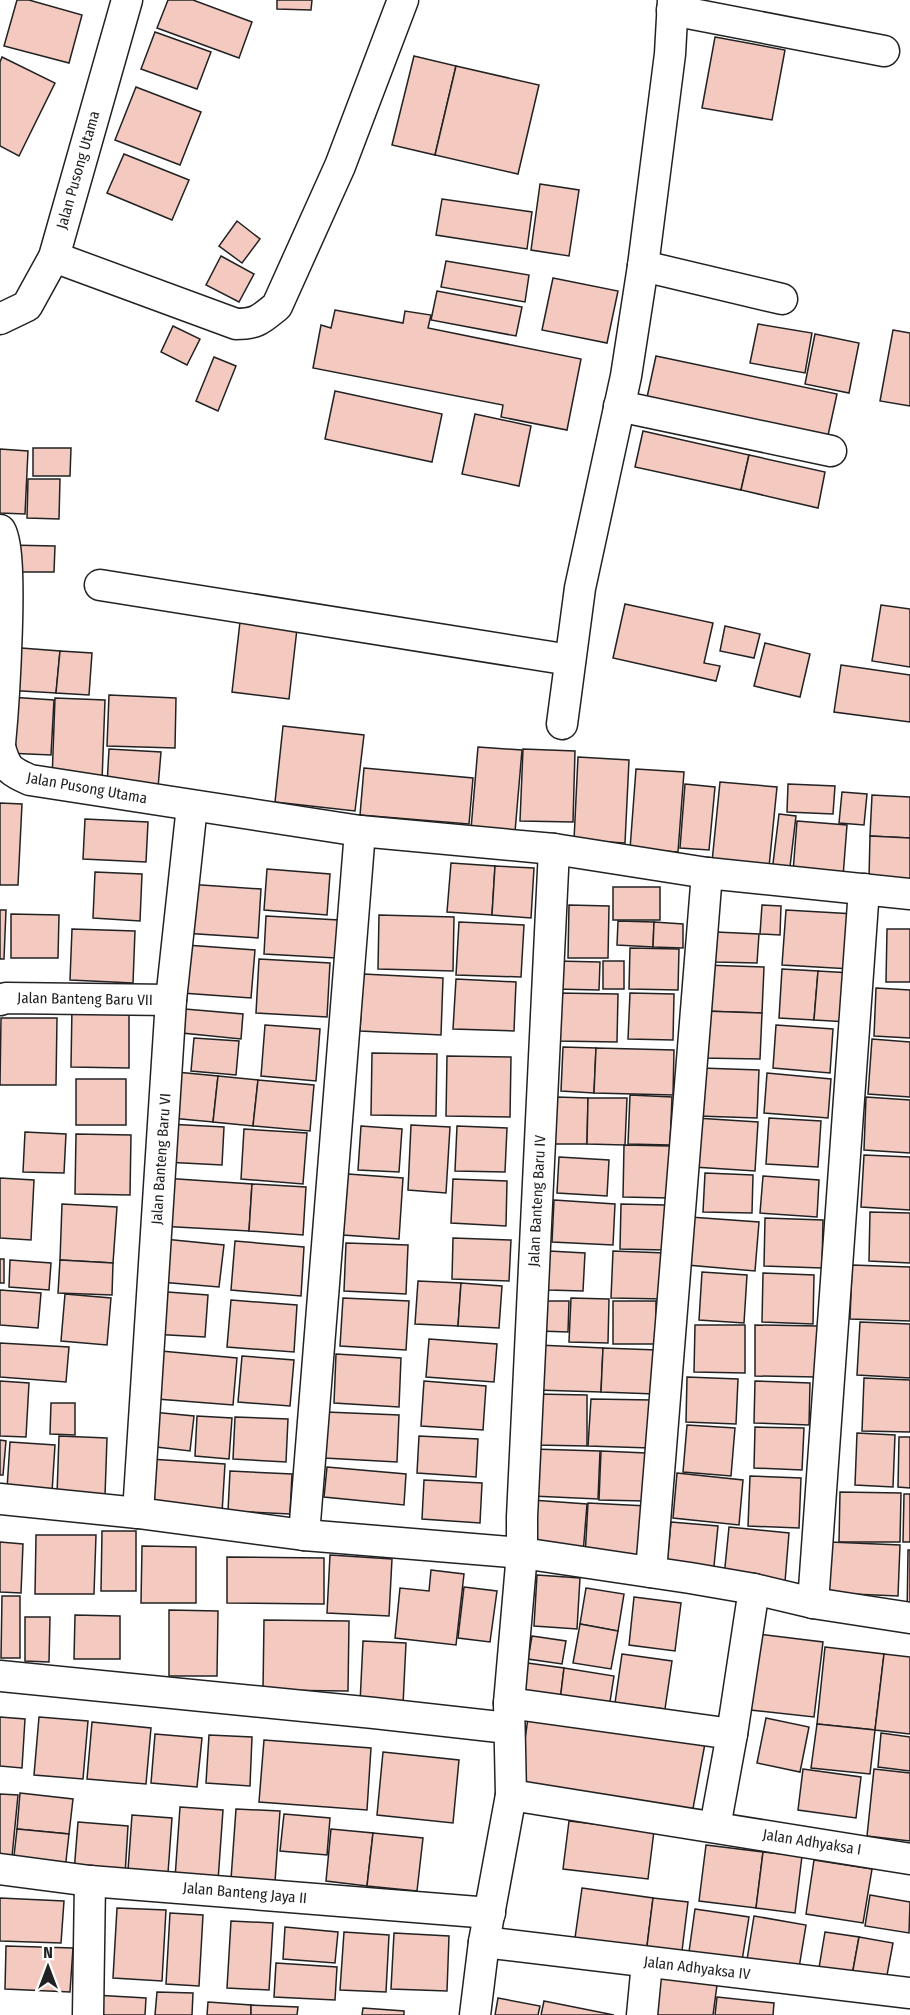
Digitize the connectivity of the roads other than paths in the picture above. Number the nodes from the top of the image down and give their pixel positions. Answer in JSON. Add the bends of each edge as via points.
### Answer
{"nodes":[{"id":1,"x":127,"y":0,"type":"edge"},
{"id":2,"x":403,"y":0,"type":"edge"},
{"id":3,"x":672,"y":5,"type":"edge"},
{"id":4,"x":884,"y":51,"type":"dead end"},
{"id":5,"x":54,"y":257,"type":"junction"},
{"id":6,"x":643,"y":266,"type":"junction"},
{"id":7,"x":782,"y":299,"type":"dead end"},
{"id":8,"x":0,"y":319,"type":"edge"},
{"id":9,"x":619,"y":406,"type":"junction"},
{"id":10,"x":831,"y":451,"type":"dead end"},
{"id":11,"x":0,"y":530,"type":"edge"},
{"id":12,"x":100,"y":585,"type":"dead end"},
{"id":13,"x":570,"y":660,"type":"junction"},
{"id":14,"x":562,"y":724,"type":"dead end"},
{"id":15,"x":0,"y":745,"type":"edge"},
{"id":16,"x":192,"y":806,"type":"junction"},
{"id":17,"x":360,"y":831,"type":"junction"},
{"id":18,"x":554,"y":849,"type":"junction"},
{"id":19,"x":707,"y":873,"type":"junction"},
{"id":20,"x":864,"y":889,"type":"junction"},
{"id":21,"x":910,"y":894,"type":"edge"},
{"id":22,"x":0,"y":1000,"type":"edge"},
{"id":23,"x":171,"y":1000,"type":"junction"},
{"id":24,"x":0,"y":1499,"type":"edge"},
{"id":25,"x":138,"y":1513,"type":"junction"},
{"id":26,"x":304,"y":1535,"type":"junction"},
{"id":27,"x":522,"y":1552,"type":"junction"},
{"id":28,"x":651,"y":1572,"type":"junction"},
{"id":29,"x":754,"y":1589,"type":"junction"},
{"id":30,"x":813,"y":1603,"type":"junction"},
{"id":31,"x":910,"y":1618,"type":"edge"},
{"id":32,"x":0,"y":1676,"type":"edge"},
{"id":33,"x":509,"y":1715,"type":"junction"},
{"id":34,"x":732,"y":1734,"type":"junction"},
{"id":35,"x":511,"y":1795,"type":"junction"},
{"id":36,"x":715,"y":1827,"type":"junction"},
{"id":37,"x":910,"y":1859,"type":"edge"},
{"id":38,"x":0,"y":1869,"type":"edge"},
{"id":39,"x":90,"y":1881,"type":"junction"},
{"id":40,"x":487,"y":1927,"type":"junction"},
{"id":41,"x":647,"y":1963,"type":"junction"},
{"id":42,"x":910,"y":1993,"type":"edge"},
{"id":43,"x":910,"y":2010,"type":"edge"},
{"id":44,"x":88,"y":2015,"type":"edge"},
{"id":45,"x":476,"y":2015,"type":"edge"},
{"id":46,"x":642,"y":2015,"type":"edge"},
{"id":47,"x":909,"y":2015,"type":"edge"}],
"edges":[{"from":1,"to":5,"type":"street","name":"Jalan Pusong Utama"},
{"from":2,"to":5,"type":"street","via":[[340,166],[277,306],[264,316],[252,324],[236,324]]},
{"from":3,"to":4,"type":"street"},
{"from":3,"to":6,"type":"street","via":[[670,54]]},
{"from":5,"to":8,"type":"street","name":"Jalan Pusong Utama","via":[[27,306]]},
{"from":6,"to":7,"type":"street"},
{"from":6,"to":9,"type":"street"},
{"from":9,"to":10,"type":"street"},
{"from":9,"to":13,"type":"street","via":[[580,588]]},
{"from":11,"to":15,"type":"street","name":"Jalan Pusong Utama","via":[[6,544],[7,608]]},
{"from":12,"to":13,"type":"street"},
{"from":13,"to":14,"type":"street"},
{"from":15,"to":16,"type":"street","name":"Jalan Pusong Utama","via":[[11,772],[30,780]]},
{"from":16,"to":17,"type":"street","name":"Jalan Pusong Utama"},
{"from":16,"to":23,"type":"street","name":"Jalan Banteng Baru VI"},
{"from":17,"to":18,"type":"street","name":"Jalan Pusong Utama"},
{"from":17,"to":26,"type":"street"},
{"from":18,"to":19,"type":"street","name":"Jalan Pusong Utama"},
{"from":18,"to":27,"type":"street","name":"Jalan Banteng Baru IV"},
{"from":19,"to":20,"type":"street","name":"Jalan Pusong Utama"},
{"from":19,"to":28,"type":"street"},
{"from":20,"to":21,"type":"street","name":"Jalan Pusong Utama"},
{"from":20,"to":30,"type":"street"},
{"from":22,"to":23,"type":"street","name":"Jalan Banteng Baru VII"},
{"from":23,"to":25,"type":"street","name":"Jalan Banteng Baru VI"},
{"from":24,"to":25,"type":"street"},
{"from":25,"to":26,"type":"street"},
{"from":26,"to":27,"type":"street"},
{"from":27,"to":28,"type":"street"},
{"from":27,"to":33,"type":"street","name":"Jalan Banteng Baru IV"},
{"from":28,"to":29,"type":"street"},
{"from":29,"to":30,"type":"street"},
{"from":29,"to":34,"type":"street"},
{"from":30,"to":31,"type":"street"},
{"from":32,"to":33,"type":"street","via":[[375,1713]]},
{"from":33,"to":34,"type":"street"},
{"from":33,"to":35,"type":"street","name":"Jalan Banteng Baru IV"},
{"from":34,"to":36,"type":"street"},
{"from":35,"to":36,"type":"street","name":"Jalan Adhyaksa I"},
{"from":35,"to":40,"type":"street","name":"Jalan Banteng Baru IV"},
{"from":36,"to":37,"type":"street","name":"Jalan Adhyaksa I"},
{"from":38,"to":39,"type":"street","name":"Jalan Banteng Jaya II"},
{"from":39,"to":40,"type":"street","name":"Jalan Banteng Jaya II"},
{"from":39,"to":44,"type":"street"},
{"from":40,"to":41,"type":"street","name":"Jalan Adhyaksa IV"},
{"from":40,"to":45,"type":"street","name":"Jalan Banteng Baru IV"},
{"from":41,"to":42,"type":"street","name":"Jalan Adhyaksa IV"},
{"from":41,"to":46,"type":"street"},
{"from":43,"to":47,"type":"street"}]}
